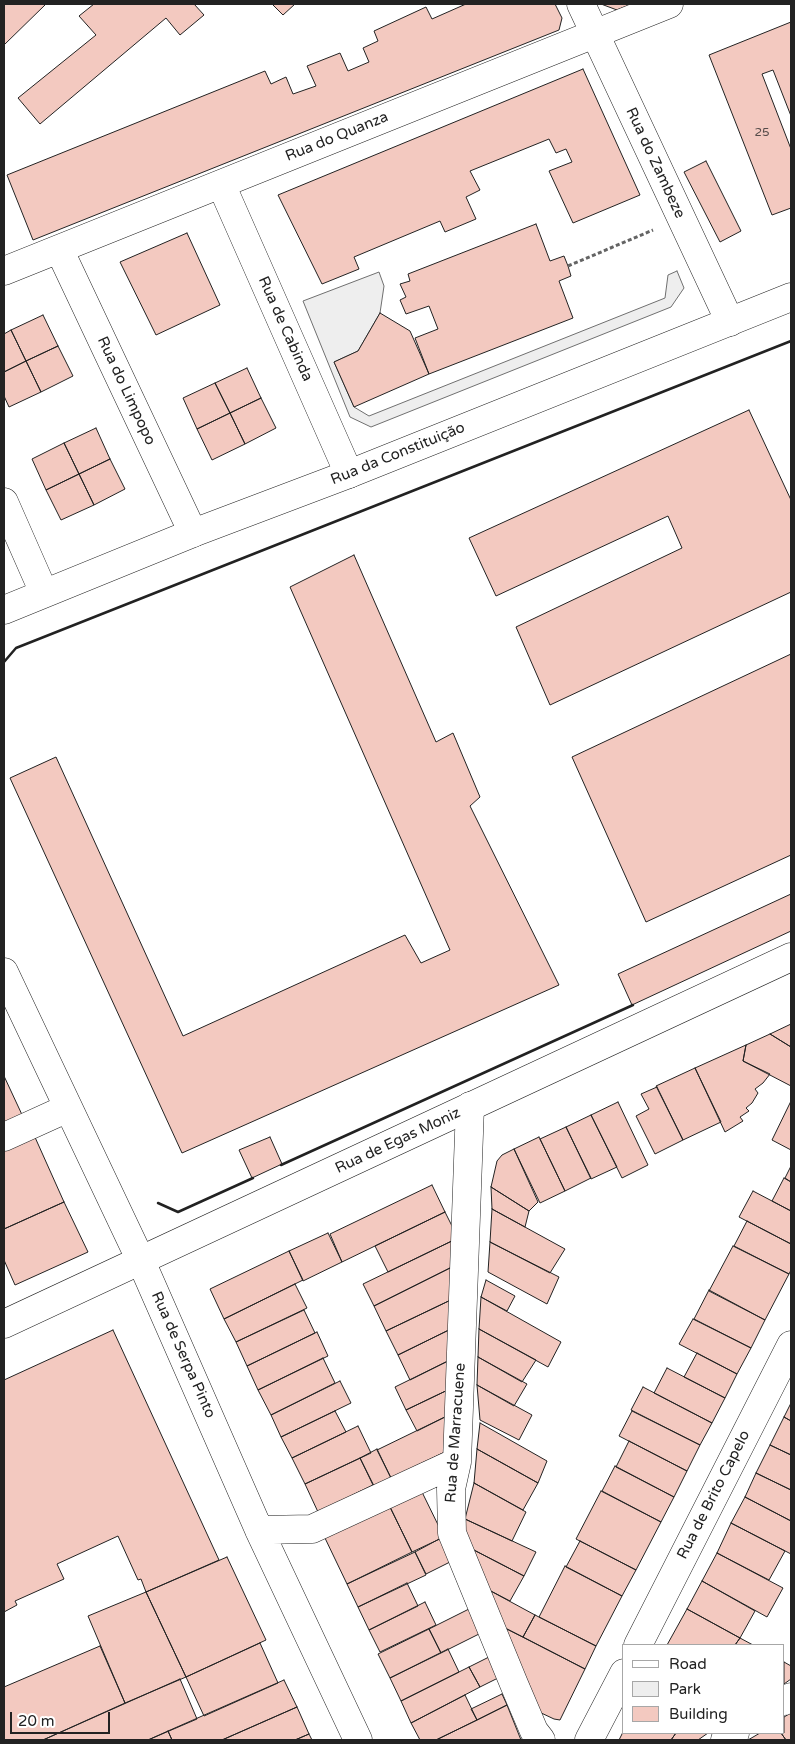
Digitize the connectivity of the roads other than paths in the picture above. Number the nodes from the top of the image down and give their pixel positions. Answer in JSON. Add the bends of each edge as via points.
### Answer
{"nodes":[{"id":1,"x":581,"y":4,"type":"edge"},
{"id":2,"x":669,"y":4,"type":"edge"},
{"id":3,"x":595,"y":34,"type":"junction"},
{"id":4,"x":221,"y":184,"type":"junction"},
{"id":5,"x":58,"y":250,"type":"junction"},
{"id":6,"x":4,"y":270,"type":"edge"},
{"id":7,"x":791,"y":297,"type":"edge"},
{"id":8,"x":730,"y":322,"type":"junction"},
{"id":9,"x":350,"y":474,"type":"junction"},
{"id":10,"x":4,"y":502,"type":"edge"},
{"id":11,"x":193,"y":533,"type":"junction"},
{"id":12,"x":44,"y":593,"type":"junction"},
{"id":13,"x":4,"y":610,"type":"edge"},
{"id":14,"x":791,"y":957,"type":"edge"},
{"id":15,"x":4,"y":972,"type":"edge"},
{"id":16,"x":470,"y":1106,"type":"junction"},
{"id":17,"x":68,"y":1108,"type":"junction"},
{"id":18,"x":4,"y":1138,"type":"edge"},
{"id":19,"x":141,"y":1261,"type":"junction"},
{"id":20,"x":4,"y":1324,"type":"edge"},
{"id":21,"x":791,"y":1345,"type":"edge"},
{"id":22,"x":457,"y":1462,"type":"junction"},
{"id":23,"x":259,"y":1530,"type":"junction"},
{"id":24,"x":639,"y":1644,"type":"edge"},
{"id":25,"x":622,"y":1677,"type":"edge"},
{"id":26,"x":358,"y":1740,"type":"edge"},
{"id":27,"x":541,"y":1740,"type":"edge"},
{"id":28,"x":589,"y":1740,"type":"edge"}],
"edges":[{"from":1,"to":3,"type":"street","name":"Rua do Zambeze"},
{"from":2,"to":3,"type":"street","name":"Rua do Quanza"},
{"from":3,"to":4,"type":"street","name":"Rua do Quanza"},
{"from":3,"to":8,"type":"street","name":"Rua do Zambeze"},
{"from":4,"to":5,"type":"street","name":"Rua do Quanza"},
{"from":4,"to":9,"type":"street","name":"Rua de Cabinda"},
{"from":5,"to":6,"type":"street","name":"Rua do Quanza"},
{"from":5,"to":11,"type":"street","name":"Rua do Limpopo"},
{"from":7,"to":8,"type":"street","name":"Rua da Constituição"},
{"from":8,"to":9,"type":"street","name":"Rua da Constituição"},
{"from":9,"to":11,"type":"street","name":"Rua da Constituição"},
{"from":10,"to":12,"type":"street"},
{"from":11,"to":12,"type":"street","name":"Rua da Constituição"},
{"from":12,"to":13,"type":"street","name":"Rua da Constituição"},
{"from":14,"to":16,"type":"street","name":"Rua de Egas Moniz"},
{"from":15,"to":17,"type":"street","name":"Rua de Serpa Pinto"},
{"from":16,"to":19,"type":"street","name":"Rua de Egas Moniz"},
{"from":16,"to":22,"type":"street","name":"Rua de Marracuene"},
{"from":17,"to":18,"type":"street"},
{"from":17,"to":19,"type":"street","name":"Rua de Serpa Pinto"},
{"from":19,"to":20,"type":"street","name":"Rua de Egas Moniz"},
{"from":19,"to":23,"type":"street","name":"Rua de Serpa Pinto"},
{"from":21,"to":24,"type":"street","name":"Rua de Brito Capelo"},
{"from":22,"to":23,"type":"street","via":[[312,1529]]},
{"from":22,"to":27,"type":"street","name":"Rua de Marracuene","via":[[451,1490],[452,1533],[534,1731]]},
{"from":23,"to":26,"type":"street","name":"Rua de Serpa Pinto"},
{"from":25,"to":28,"type":"street"}]}
